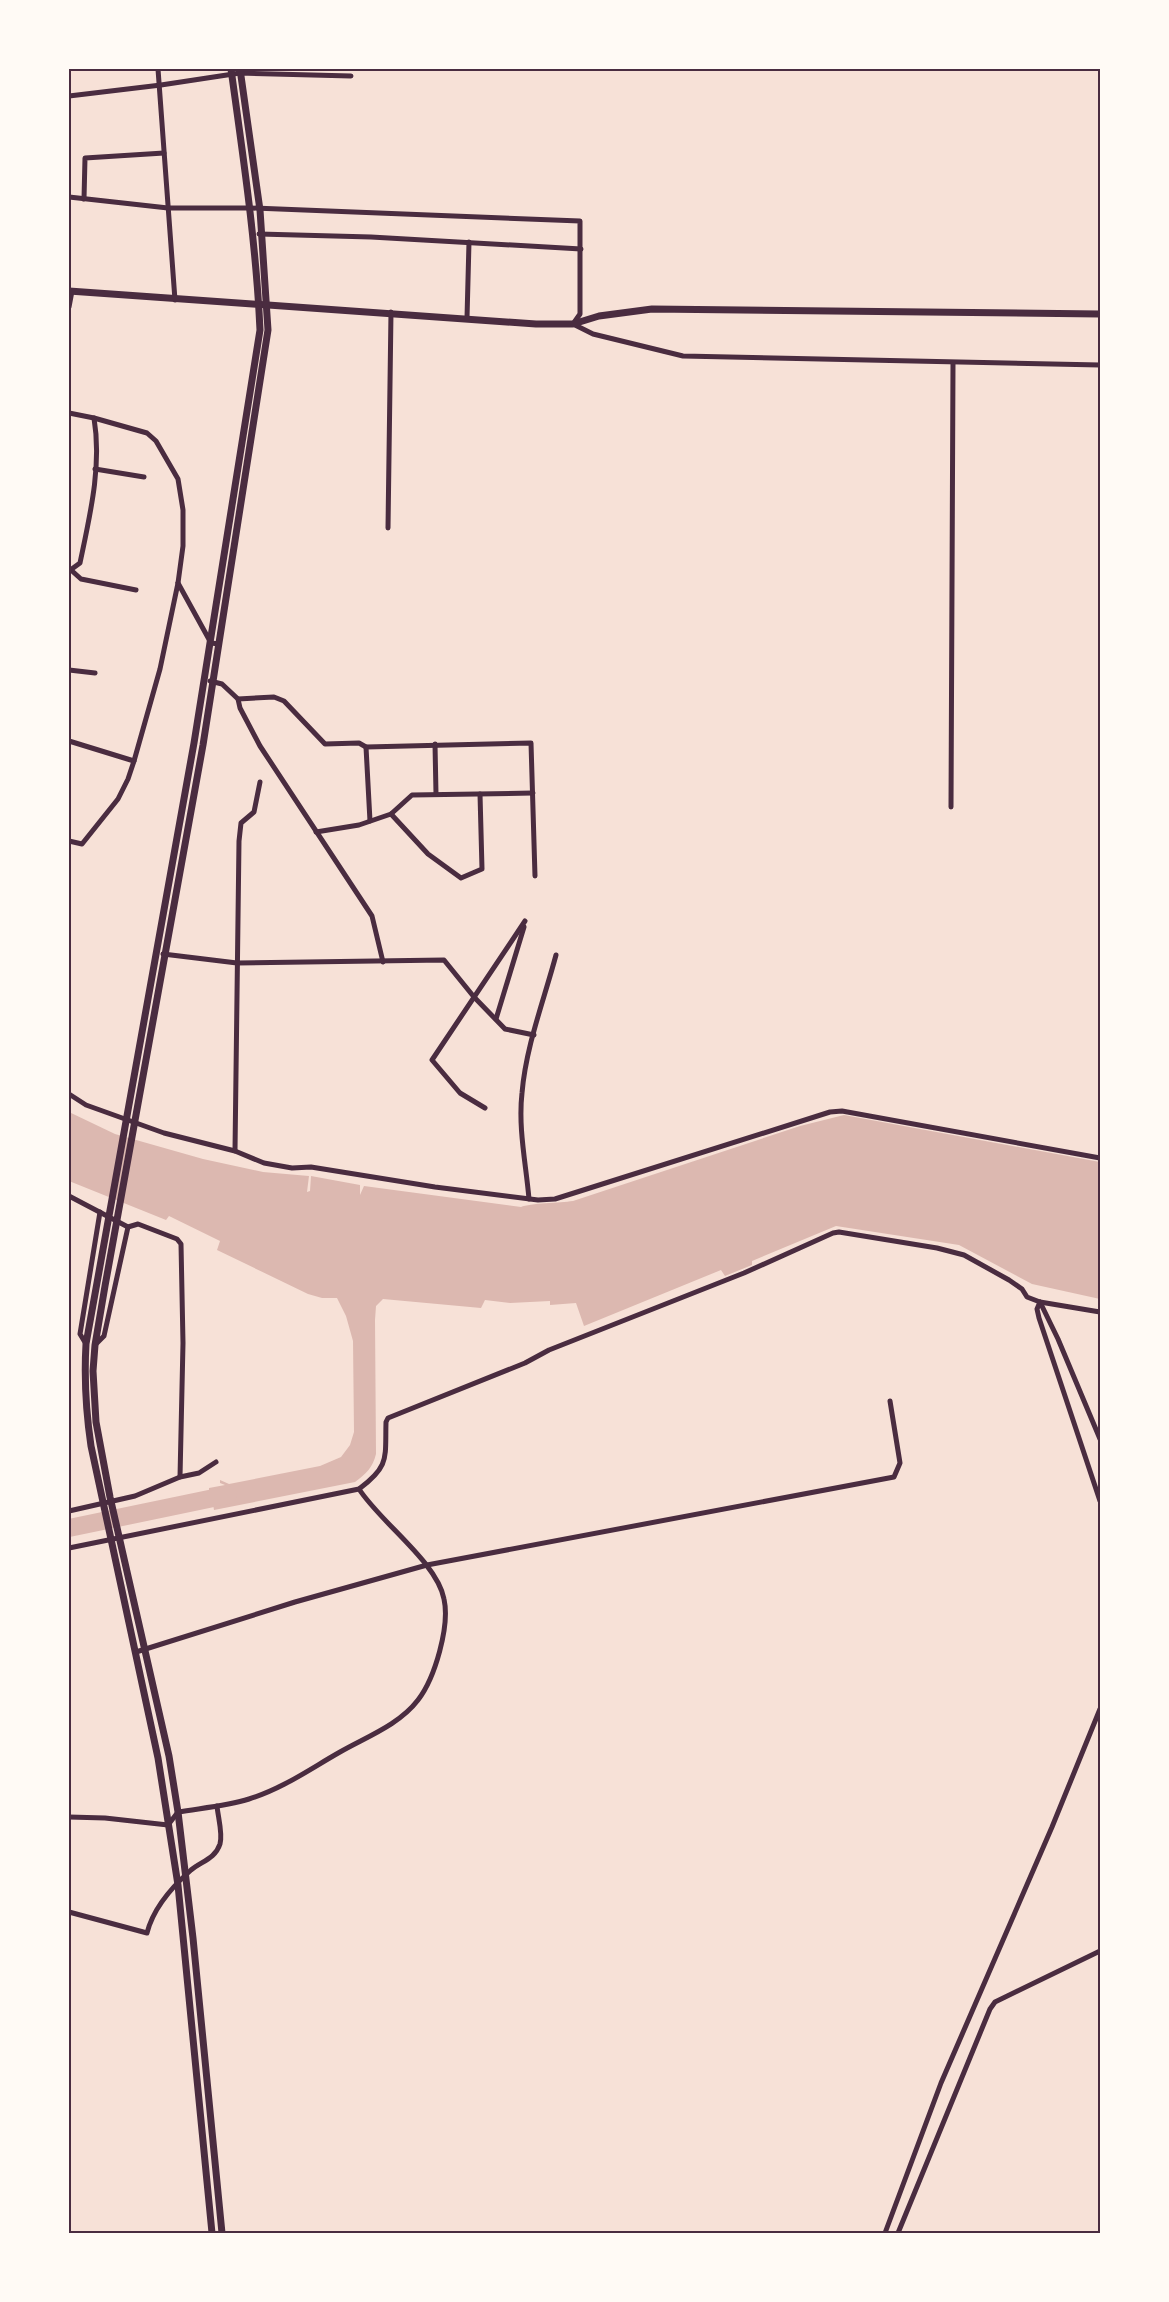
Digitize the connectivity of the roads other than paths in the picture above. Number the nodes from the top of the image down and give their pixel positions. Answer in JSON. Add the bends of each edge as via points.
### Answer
{"nodes":[{"id":1,"x":158,"y":69,"type":"edge"},
{"id":2,"x":231,"y":71,"type":"edge"},
{"id":3,"x":240,"y":71,"type":"edge"},
{"id":4,"x":351,"y":76,"type":"dead end"},
{"id":5,"x":161,"y":85,"type":"junction"},
{"id":6,"x":69,"y":96,"type":"edge"},
{"id":7,"x":164,"y":153,"type":"junction"},
{"id":8,"x":69,"y":197,"type":"edge"},
{"id":9,"x":84,"y":199,"type":"junction"},
{"id":10,"x":168,"y":208,"type":"junction"},
{"id":11,"x":251,"y":208,"type":"junction"},
{"id":12,"x":260,"y":210,"type":"junction"},
{"id":13,"x":253,"y":234,"type":"junction"},
{"id":14,"x":262,"y":234,"type":"junction"},
{"id":15,"x":469,"y":242,"type":"junction"},
{"id":16,"x":581,"y":249,"type":"junction"},
{"id":17,"x":70,"y":291,"type":"edge"},
{"id":18,"x":175,"y":300,"type":"junction"},
{"id":19,"x":262,"y":305,"type":"junction"},
{"id":20,"x":69,"y":307,"type":"edge"},
{"id":21,"x":391,"y":312,"type":"junction"},
{"id":22,"x":1100,"y":314,"type":"edge"},
{"id":23,"x":467,"y":318,"type":"junction"},
{"id":24,"x":573,"y":324,"type":"junction"},
{"id":25,"x":953,"y":363,"type":"junction"},
{"id":26,"x":1100,"y":365,"type":"edge"},
{"id":27,"x":69,"y":413,"type":"edge"},
{"id":28,"x":94,"y":418,"type":"junction"},
{"id":29,"x":95,"y":469,"type":"junction"},
{"id":30,"x":144,"y":477,"type":"dead end"},
{"id":31,"x":388,"y":528,"type":"dead end"},
{"id":32,"x":70,"y":570,"type":"edge"},
{"id":33,"x":178,"y":583,"type":"junction"},
{"id":34,"x":136,"y":590,"type":"dead end"},
{"id":35,"x":211,"y":642,"type":"junction"},
{"id":36,"x":219,"y":644,"type":"junction"},
{"id":37,"x":69,"y":670,"type":"edge"},
{"id":38,"x":95,"y":673,"type":"dead end"},
{"id":39,"x":209,"y":681,"type":"junction"},
{"id":40,"x":238,"y":699,"type":"junction"},
{"id":41,"x":69,"y":741,"type":"edge"},
{"id":42,"x":435,"y":744,"type":"junction"},
{"id":43,"x":366,"y":747,"type":"junction"},
{"id":44,"x":134,"y":761,"type":"junction"},
{"id":45,"x":260,"y":782,"type":"dead end"},
{"id":46,"x":533,"y":793,"type":"junction"},
{"id":47,"x":436,"y":794,"type":"junction"},
{"id":48,"x":480,"y":794,"type":"junction"},
{"id":49,"x":951,"y":807,"type":"dead end"},
{"id":50,"x":390,"y":814,"type":"junction"},
{"id":51,"x":370,"y":821,"type":"junction"},
{"id":52,"x":316,"y":832,"type":"junction"},
{"id":53,"x":69,"y":841,"type":"edge"},
{"id":54,"x":535,"y":876,"type":"dead end"},
{"id":55,"x":157,"y":953,"type":"junction"},
{"id":56,"x":165,"y":955,"type":"junction"},
{"id":57,"x":556,"y":955,"type":"dead end"},
{"id":58,"x":383,"y":962,"type":"junction"},
{"id":59,"x":238,"y":963,"type":"junction"},
{"id":60,"x":474,"y":997,"type":"junction"},
{"id":61,"x":496,"y":1020,"type":"junction"},
{"id":62,"x":534,"y":1035,"type":"junction"},
{"id":63,"x":69,"y":1094,"type":"edge"},
{"id":64,"x":485,"y":1108,"type":"dead end"},
{"id":65,"x":236,"y":1151,"type":"junction"},
{"id":66,"x":1100,"y":1158,"type":"edge"},
{"id":67,"x":69,"y":1196,"type":"edge"},
{"id":68,"x":529,"y":1199,"type":"junction"},
{"id":69,"x":100,"y":1212,"type":"junction"},
{"id":70,"x":128,"y":1227,"type":"junction"},
{"id":71,"x":1040,"y":1302,"type":"junction"},
{"id":72,"x":1100,"y":1312,"type":"edge"},
{"id":73,"x":86,"y":1344,"type":"junction"},
{"id":74,"x":95,"y":1345,"type":"junction"},
{"id":75,"x":890,"y":1401,"type":"dead end"},
{"id":76,"x":1100,"y":1439,"type":"edge"},
{"id":77,"x":216,"y":1462,"type":"dead end"},
{"id":78,"x":180,"y":1477,"type":"junction"},
{"id":79,"x":359,"y":1489,"type":"junction"},
{"id":80,"x":1100,"y":1501,"type":"edge"},
{"id":81,"x":112,"y":1503,"type":"junction"},
{"id":82,"x":104,"y":1505,"type":"junction"},
{"id":83,"x":69,"y":1511,"type":"edge"},
{"id":84,"x":120,"y":1538,"type":"junction"},
{"id":85,"x":111,"y":1539,"type":"junction"},
{"id":86,"x":69,"y":1548,"type":"edge"},
{"id":87,"x":427,"y":1565,"type":"junction"},
{"id":88,"x":145,"y":1648,"type":"junction"},
{"id":89,"x":136,"y":1652,"type":"junction"},
{"id":90,"x":1100,"y":1709,"type":"edge"},
{"id":91,"x":217,"y":1806,"type":"junction"},
{"id":92,"x":178,"y":1812,"type":"junction"},
{"id":93,"x":69,"y":1816,"type":"edge"},
{"id":94,"x":168,"y":1825,"type":"junction"},
{"id":95,"x":186,"y":1876,"type":"junction"},
{"id":96,"x":178,"y":1885,"type":"junction"},
{"id":97,"x":69,"y":1912,"type":"edge"},
{"id":98,"x":1100,"y":1951,"type":"edge"},
{"id":99,"x":212,"y":2233,"type":"edge"},
{"id":100,"x":222,"y":2233,"type":"edge"},
{"id":101,"x":885,"y":2233,"type":"edge"},
{"id":102,"x":898,"y":2233,"type":"edge"}],
"edges":[{"from":1,"to":5,"type":"street"},
{"from":2,"to":3,"type":"street"},
{"from":2,"to":5,"type":"street"},
{"from":2,"to":11,"type":"street"},
{"from":3,"to":4,"type":"street"},
{"from":3,"to":12,"type":"street"},
{"from":5,"to":6,"type":"street"},
{"from":5,"to":7,"type":"street"},
{"from":7,"to":9,"type":"street","via":[[85,158]]},
{"from":7,"to":10,"type":"street"},
{"from":8,"to":9,"type":"street"},
{"from":9,"to":10,"type":"street"},
{"from":10,"to":11,"type":"street"},
{"from":10,"to":18,"type":"street"},
{"from":11,"to":12,"type":"street"},
{"from":11,"to":13,"type":"street"},
{"from":12,"to":14,"type":"street"},
{"from":12,"to":16,"type":"street","via":[[580,221]]},
{"from":13,"to":14,"type":"street"},
{"from":13,"to":19,"type":"street"},
{"from":14,"to":15,"type":"street"},
{"from":14,"to":19,"type":"street"},
{"from":15,"to":16,"type":"street"},
{"from":15,"to":23,"type":"street"},
{"from":16,"to":24,"type":"street","via":[[580,314]]},
{"from":17,"to":18,"type":"street"},
{"from":17,"to":20,"type":"street"},
{"from":18,"to":19,"type":"street"},
{"from":19,"to":21,"type":"street"},
{"from":19,"to":35,"type":"street","via":[[256,363]]},
{"from":19,"to":36,"type":"street","via":[[268,330],[264,364]]},
{"from":21,"to":23,"type":"street"},
{"from":21,"to":31,"type":"street"},
{"from":22,"to":24,"type":"street","via":[[652,309],[598,316]]},
{"from":23,"to":24,"type":"street"},
{"from":24,"to":25,"type":"street","via":[[593,334],[683,356]]},
{"from":25,"to":26,"type":"street"},
{"from":25,"to":49,"type":"street"},
{"from":27,"to":28,"type":"street"},
{"from":28,"to":29,"type":"street","via":[[97,439]]},
{"from":28,"to":33,"type":"street","via":[[147,433],[156,441],[178,479],[183,510],[183,546]]},
{"from":29,"to":30,"type":"street"},
{"from":29,"to":32,"type":"street","via":[[94,494],[80,563]]},
{"from":32,"to":34,"type":"street","via":[[81,579]]},
{"from":33,"to":35,"type":"street"},
{"from":33,"to":44,"type":"street","via":[[160,669]]},
{"from":35,"to":36,"type":"street"},
{"from":35,"to":39,"type":"street"},
{"from":36,"to":39,"type":"street"},
{"from":37,"to":38,"type":"street"},
{"from":39,"to":40,"type":"street","via":[[222,684]]},
{"from":39,"to":55,"type":"street"},
{"from":39,"to":56,"type":"street"},
{"from":40,"to":43,"type":"street","via":[[274,698],[284,702],[325,744],[359,743]]},
{"from":40,"to":52,"type":"street","via":[[260,746]]},
{"from":41,"to":44,"type":"street"},
{"from":42,"to":43,"type":"street"},
{"from":42,"to":46,"type":"street","via":[[531,743]]},
{"from":42,"to":47,"type":"street"},
{"from":43,"to":51,"type":"street"},
{"from":44,"to":53,"type":"street","via":[[118,799],[100,824],[82,844]]},
{"from":45,"to":59,"type":"street","via":[[254,812],[241,823]]},
{"from":46,"to":48,"type":"street"},
{"from":46,"to":54,"type":"street"},
{"from":47,"to":48,"type":"street"},
{"from":47,"to":50,"type":"street","via":[[412,795]]},
{"from":48,"to":50,"type":"street","via":[[482,869],[461,878],[428,854]]},
{"from":50,"to":51,"type":"street"},
{"from":51,"to":52,"type":"street"},
{"from":52,"to":58,"type":"street","via":[[372,916]]},
{"from":55,"to":56,"type":"street"},
{"from":55,"to":73,"type":"street"},
{"from":56,"to":59,"type":"street"},
{"from":56,"to":74,"type":"street"},
{"from":57,"to":62,"type":"street"},
{"from":58,"to":59,"type":"street"},
{"from":58,"to":60,"type":"street","via":[[444,960]]},
{"from":59,"to":65,"type":"street"},
{"from":60,"to":61,"type":"street"},
{"from":60,"to":61,"type":"street","via":[[525,922]]},
{"from":60,"to":64,"type":"street","via":[[432,1060],[460,1093]]},
{"from":61,"to":62,"type":"street","via":[[505,1029]]},
{"from":62,"to":68,"type":"street","via":[[522,1092],[521,1123]]},
{"from":63,"to":65,"type":"street","via":[[86,1105],[164,1133]]},
{"from":65,"to":68,"type":"street","via":[[268,1164],[312,1167]]},
{"from":66,"to":68,"type":"street","via":[[842,1111],[830,1112],[554,1199]]},
{"from":67,"to":69,"type":"street"},
{"from":69,"to":70,"type":"street"},
{"from":69,"to":73,"type":"street","via":[[80,1334]]},
{"from":70,"to":74,"type":"street","via":[[104,1336]]},
{"from":70,"to":78,"type":"street","via":[[138,1224],[177,1239],[181,1244]]},
{"from":71,"to":72,"type":"street"},
{"from":71,"to":76,"type":"street"},
{"from":71,"to":79,"type":"street","via":[[1027,1297],[1022,1289],[964,1255],[834,1233],[388,1418],[381,1470]]},
{"from":71,"to":80,"type":"street","via":[[1037,1309],[1039,1318]]},
{"from":73,"to":82,"type":"street","via":[[87,1423]]},
{"from":74,"to":81,"type":"street","via":[[96,1422]]},
{"from":75,"to":87,"type":"street","via":[[900,1463],[894,1477]]},
{"from":77,"to":78,"type":"street","via":[[199,1472]]},
{"from":78,"to":81,"type":"street"},
{"from":79,"to":84,"type":"street"},
{"from":79,"to":87,"type":"street","via":[[380,1518]]},
{"from":81,"to":82,"type":"street"},
{"from":81,"to":84,"type":"street"},
{"from":82,"to":83,"type":"street"},
{"from":82,"to":85,"type":"street"},
{"from":84,"to":85,"type":"street"},
{"from":84,"to":88,"type":"street"},
{"from":85,"to":86,"type":"street"},
{"from":85,"to":89,"type":"street"},
{"from":87,"to":88,"type":"street"},
{"from":87,"to":91,"type":"street","via":[[444,1598],[446,1615],[434,1666],[418,1700],[381,1730],[291,1781],[249,1799]]},
{"from":88,"to":89,"type":"street"},
{"from":88,"to":92,"type":"street"},
{"from":89,"to":94,"type":"street"},
{"from":90,"to":101,"type":"street","via":[[941,2083]]},
{"from":91,"to":92,"type":"street"},
{"from":91,"to":95,"type":"street","via":[[221,1842],[216,1852]]},
{"from":92,"to":94,"type":"street"},
{"from":92,"to":95,"type":"street"},
{"from":93,"to":94,"type":"street"},
{"from":94,"to":96,"type":"street"},
{"from":95,"to":96,"type":"street"},
{"from":95,"to":100,"type":"street"},
{"from":96,"to":97,"type":"street","via":[[162,1901],[150,1920],[147,1933]]},
{"from":96,"to":99,"type":"street"},
{"from":98,"to":102,"type":"street","via":[[995,2002]]}]}
